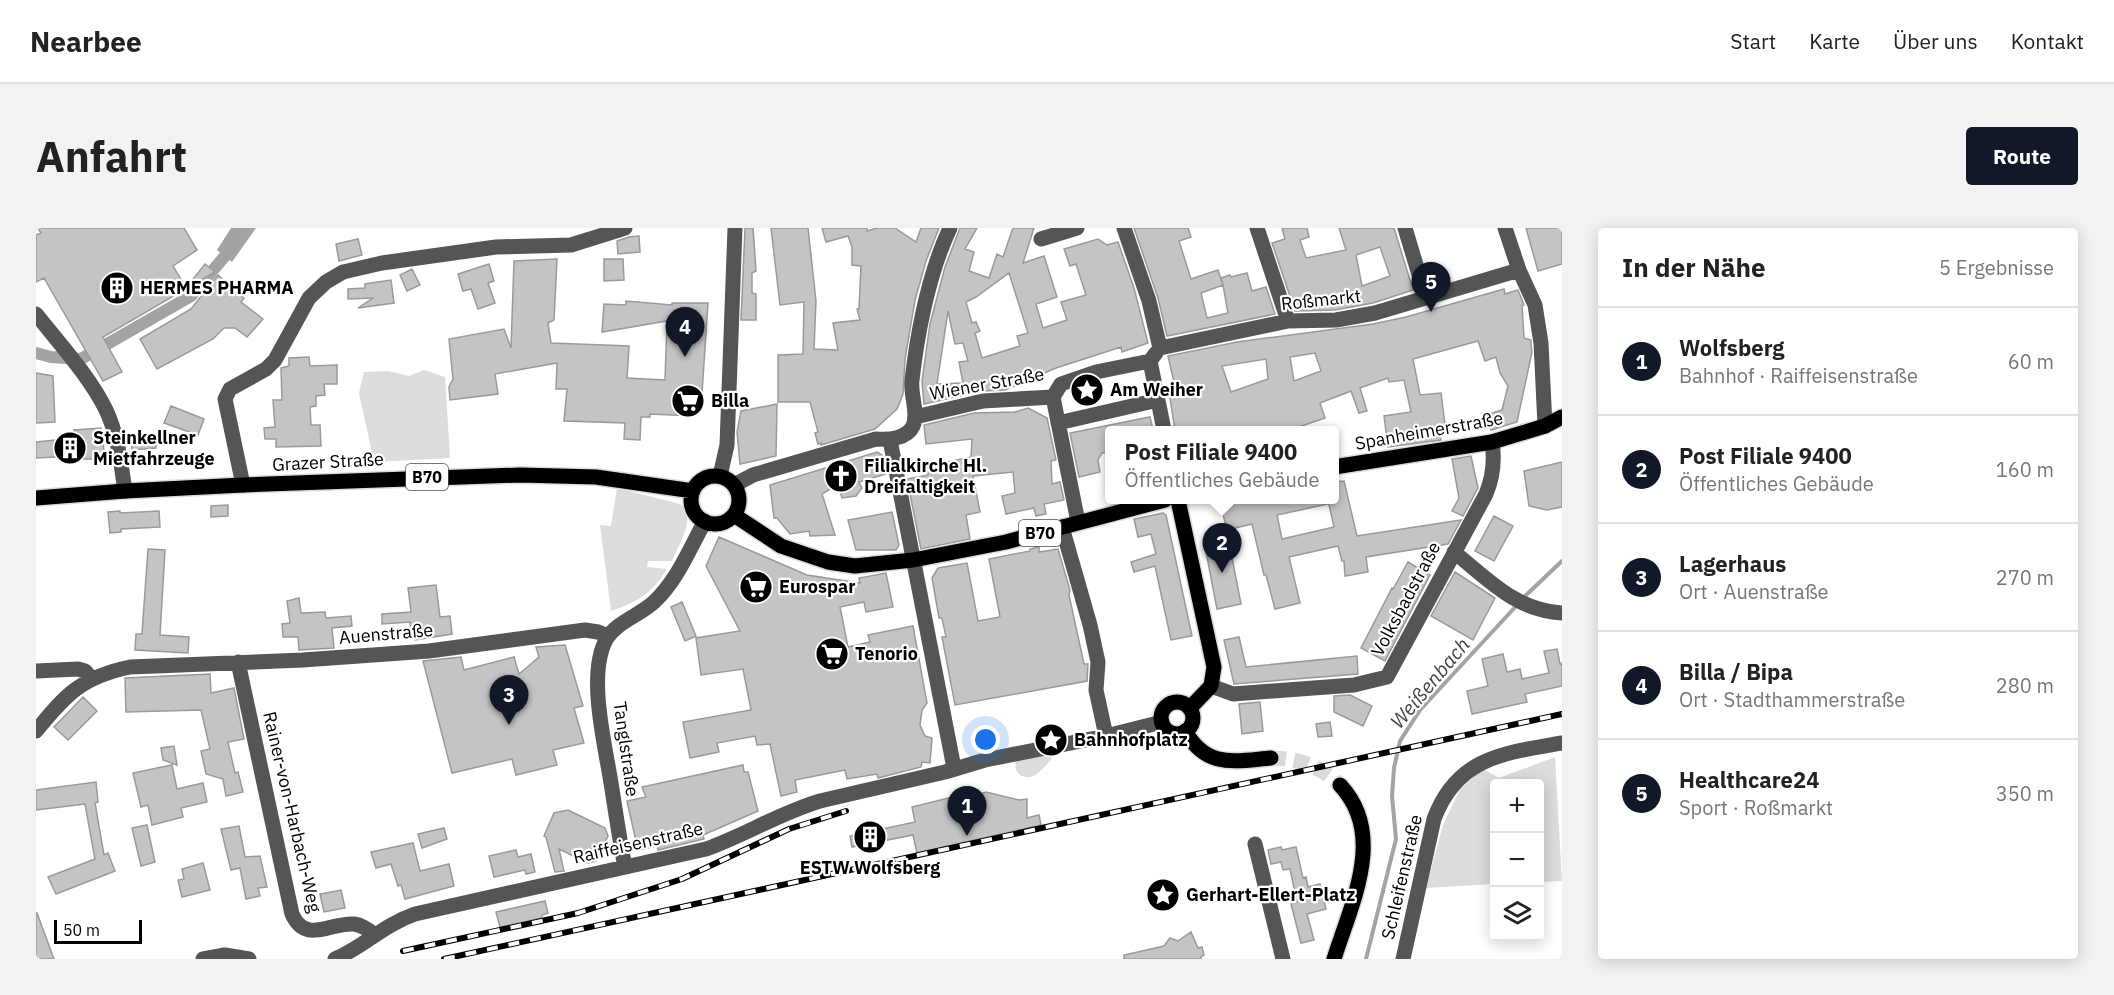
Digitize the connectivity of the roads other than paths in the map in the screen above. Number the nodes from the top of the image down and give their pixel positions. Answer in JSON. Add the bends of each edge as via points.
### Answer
{"nodes":[{"id":1,"x":625,"y":228,"type":"edge"},
{"id":2,"x":735,"y":228,"type":"edge"},
{"id":3,"x":950,"y":228,"type":"edge"},
{"id":4,"x":1077,"y":228,"type":"edge"},
{"id":5,"x":1124,"y":228,"type":"edge"},
{"id":6,"x":1257,"y":228,"type":"edge"},
{"id":7,"x":1405,"y":228,"type":"edge"},
{"id":8,"x":1505,"y":228,"type":"edge"},
{"id":9,"x":1041,"y":239,"type":"dead end"},
{"id":10,"x":1519,"y":270,"type":"junction"},
{"id":11,"x":1426,"y":298,"type":"junction"},
{"id":12,"x":36,"y":314,"type":"edge"},
{"id":13,"x":1288,"y":321,"type":"junction"},
{"id":14,"x":1155,"y":355,"type":"junction"},
{"id":15,"x":1053,"y":397,"type":"junction"},
{"id":16,"x":1158,"y":400,"type":"junction"},
{"id":17,"x":915,"y":417,"type":"junction"},
{"id":18,"x":1562,"y":417,"type":"edge"},
{"id":19,"x":1058,"y":423,"type":"junction"},
{"id":20,"x":1163,"y":426,"type":"edge"},
{"id":21,"x":1545,"y":426,"type":"junction"},
{"id":22,"x":890,"y":440,"type":"junction"},
{"id":23,"x":1492,"y":442,"type":"junction"},
{"id":24,"x":1339,"y":466,"type":"edge"},
{"id":25,"x":720,"y":476,"type":"junction"},
{"id":26,"x":243,"y":485,"type":"junction"},
{"id":27,"x":734,"y":485,"type":"junction"},
{"id":28,"x":125,"y":491,"type":"junction"},
{"id":29,"x":693,"y":491,"type":"junction"},
{"id":30,"x":36,"y":498,"type":"edge"},
{"id":31,"x":1149,"y":504,"type":"edge"},
{"id":32,"x":1179,"y":504,"type":"edge"},
{"id":33,"x":734,"y":515,"type":"junction"},
{"id":34,"x":705,"y":521,"type":"junction"},
{"id":35,"x":1078,"y":522,"type":"junction"},
{"id":36,"x":1062,"y":526,"type":"junction"},
{"id":37,"x":1454,"y":552,"type":"junction"},
{"id":38,"x":913,"y":560,"type":"junction"},
{"id":39,"x":1562,"y":613,"type":"edge"},
{"id":40,"x":608,"y":636,"type":"junction"},
{"id":41,"x":238,"y":662,"type":"junction"},
{"id":42,"x":36,"y":670,"type":"edge"},
{"id":43,"x":91,"y":678,"type":"junction"},
{"id":44,"x":1211,"y":686,"type":"junction"},
{"id":45,"x":1190,"y":708,"type":"junction"},
{"id":46,"x":1162,"y":722,"type":"junction"},
{"id":47,"x":36,"y":731,"type":"edge"},
{"id":48,"x":1185,"y":732,"type":"junction"},
{"id":49,"x":1106,"y":736,"type":"junction"},
{"id":50,"x":1562,"y":743,"type":"edge"},
{"id":51,"x":1271,"y":758,"type":"tunnel mouth"},
{"id":52,"x":954,"y":768,"type":"junction"},
{"id":53,"x":1340,"y":785,"type":"tunnel mouth"},
{"id":54,"x":1255,"y":844,"type":"dead end"},
{"id":55,"x":625,"y":867,"type":"junction"},
{"id":56,"x":375,"y":934,"type":"junction"},
{"id":57,"x":202,"y":959,"type":"edge"},
{"id":58,"x":249,"y":959,"type":"edge"},
{"id":59,"x":335,"y":959,"type":"edge"},
{"id":60,"x":1283,"y":959,"type":"edge"},
{"id":61,"x":1335,"y":959,"type":"edge"},
{"id":62,"x":1403,"y":959,"type":"edge"}],
"edges":[{"from":1,"to":26,"type":"street","via":[[571,244],[496,247],[343,272],[309,298],[275,360],[226,393]]},
{"from":2,"to":25,"type":"street","via":[[727,445]]},
{"from":3,"to":17,"type":"street","via":[[940,250],[922,318],[911,383]]},
{"from":4,"to":9,"type":"street"},
{"from":5,"to":14,"type":"street","via":[[1149,301]]},
{"from":6,"to":13,"type":"street"},
{"from":7,"to":11,"type":"street"},
{"from":8,"to":10,"type":"street"},
{"from":10,"to":11,"type":"street","name":"Roßmarkt"},
{"from":10,"to":21,"type":"street","via":[[1535,305]]},
{"from":11,"to":13,"type":"street","name":"Roßmarkt","via":[[1336,321]]},
{"from":12,"to":28,"type":"street","via":[[107,411]]},
{"from":13,"to":14,"type":"street","name":"Roßmarkt"},
{"from":14,"to":15,"type":"street","name":"Wiener Straße","via":[[1061,384]]},
{"from":14,"to":16,"type":"street"},
{"from":15,"to":17,"type":"street","name":"Wiener Straße","via":[[983,401]]},
{"from":15,"to":19,"type":"street"},
{"from":16,"to":19,"type":"street"},
{"from":16,"to":20,"type":"street"},
{"from":17,"to":22,"type":"street","name":"Wiener Straße","via":[[909,431]]},
{"from":18,"to":21,"type":"main road","name":"Spanheimerstraße"},
{"from":19,"to":35,"type":"street"},
{"from":21,"to":23,"type":"main road","name":"Spanheimerstraße"},
{"from":22,"to":27,"type":"street","name":"Wiener Straße","via":[[876,439],[802,460]]},
{"from":22,"to":38,"type":"street"},
{"from":23,"to":24,"type":"main road","name":"Spanheimerstraße"},
{"from":23,"to":37,"type":"street","name":"Volksbadstraße","via":[[1492,478]]},
{"from":25,"to":27,"type":"main road"},
{"from":25,"to":29,"type":"main road","via":[[704,478]]},
{"from":26,"to":28,"type":"main road","name":"Grazer Straße","number":"B70"},
{"from":26,"to":29,"type":"main road","name":"Grazer Straße","number":"B70","via":[[520,475],[596,477]]},
{"from":27,"to":33,"type":"main road","via":[[739,500]]},
{"from":28,"to":30,"type":"main road","name":"Grazer Straße","number":"B70"},
{"from":29,"to":34,"type":"main road","via":[[693,508]]},
{"from":31,"to":35,"type":"main road","number":"B70"},
{"from":32,"to":44,"type":"main road","via":[[1214,667]]},
{"from":33,"to":34,"type":"main road","via":[[720,523]]},
{"from":33,"to":38,"type":"main road","number":"B70","via":[[781,546],[828,562],[855,566]]},
{"from":34,"to":40,"type":"street","via":[[666,590]]},
{"from":35,"to":36,"type":"main road","number":"B70"},
{"from":36,"to":38,"type":"main road","number":"B70","via":[[1006,542]]},
{"from":36,"to":49,"type":"street","via":[[1098,662],[1096,690]]},
{"from":37,"to":39,"type":"street","via":[[1508,595],[1532,608]]},
{"from":37,"to":44,"type":"street","name":"Volksbadstraße","via":[[1387,677],[1353,685],[1233,694]]},
{"from":38,"to":52,"type":"street"},
{"from":40,"to":41,"type":"street","name":"Auenstraße","via":[[585,630],[429,651]]},
{"from":40,"to":55,"type":"street","name":"Tanglstraße","via":[[600,660],[599,715]]},
{"from":41,"to":43,"type":"street","name":"Auenstraße","via":[[130,666]]},
{"from":41,"to":56,"type":"street","name":"Rainer-von-Harbach-Weg","via":[[296,922],[315,931],[353,924]]},
{"from":42,"to":43,"type":"street","via":[[78,669]]},
{"from":43,"to":47,"type":"street","name":"Auenstraße","via":[[69,695]]},
{"from":44,"to":45,"type":"main road"},
{"from":45,"to":46,"type":"main road","via":[[1180,702],[1169,704]]},
{"from":45,"to":48,"type":"main road","via":[[1193,721]]},
{"from":46,"to":48,"type":"main road","via":[[1170,732]]},
{"from":46,"to":49,"type":"street"},
{"from":48,"to":51,"type":"main road","via":[[1198,750],[1218,760]]},
{"from":49,"to":52,"type":"street"},
{"from":50,"to":62,"type":"street","name":"Schleifenstraße","via":[[1493,757],[1451,786],[1434,819]]},
{"from":52,"to":55,"type":"street","name":"Raiffeisenstraße","via":[[800,807],[706,849]]},
{"from":53,"to":61,"type":"main road","via":[[1357,809],[1365,846]]},
{"from":54,"to":60,"type":"street"},
{"from":55,"to":56,"type":"street","name":"Raiffeisenstraße","via":[[415,914]]},
{"from":56,"to":59,"type":"street","name":"Raiffeisenstraße"},
{"from":57,"to":58,"type":"street","via":[[225,955]]}]}
